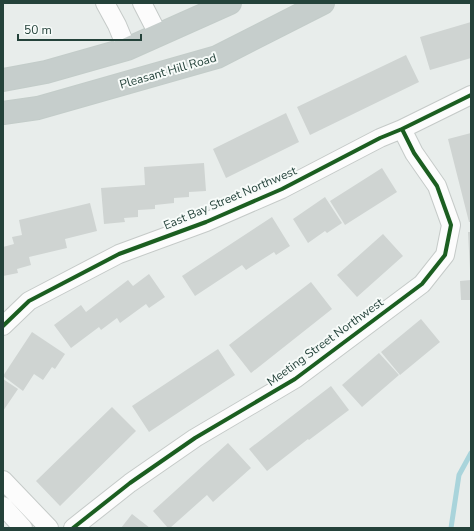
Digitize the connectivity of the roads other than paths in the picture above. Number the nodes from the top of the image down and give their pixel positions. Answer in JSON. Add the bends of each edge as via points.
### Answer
{"nodes":[{"id":1,"x":105,"y":3,"type":"edge"},
{"id":2,"x":142,"y":3,"type":"edge"},
{"id":3,"x":230,"y":3,"type":"edge"},
{"id":4,"x":323,"y":3,"type":"edge"},
{"id":5,"x":159,"y":36,"type":"junction"},
{"id":6,"x":127,"y":50,"type":"junction"},
{"id":7,"x":3,"y":80,"type":"edge"},
{"id":8,"x":471,"y":95,"type":"edge"},
{"id":9,"x":3,"y":113,"type":"edge"},
{"id":10,"x":402,"y":128,"type":"junction"},
{"id":11,"x":3,"y":326,"type":"edge"},
{"id":12,"x":3,"y":480,"type":"edge"},
{"id":13,"x":3,"y":506,"type":"edge"},
{"id":14,"x":23,"y":528,"type":"edge"},
{"id":15,"x":50,"y":528,"type":"edge"},
{"id":16,"x":74,"y":528,"type":"edge"}],
"edges":[{"from":1,"to":6,"type":"street","via":[[118,25]]},
{"from":2,"to":5,"type":"street"},
{"from":3,"to":5,"type":"highway"},
{"from":4,"to":9,"type":"highway","name":"Pleasant Hill Road","via":[[217,57],[38,108]]},
{"from":5,"to":6,"type":"highway"},
{"from":6,"to":7,"type":"highway","via":[[46,72]]},
{"from":8,"to":10,"type":"street","name":"East Bay Street Northwest"},
{"from":10,"to":11,"type":"street","name":"East Bay Street Northwest","via":[[282,189],[206,222],[119,254],[29,301]]},
{"from":10,"to":16,"type":"street","name":"Meeting Street Northwest","via":[[414,153],[437,186],[451,224],[444,255],[422,284],[295,379],[195,438],[130,483]]},
{"from":12,"to":15,"type":"street"},
{"from":13,"to":14,"type":"street"}]}
